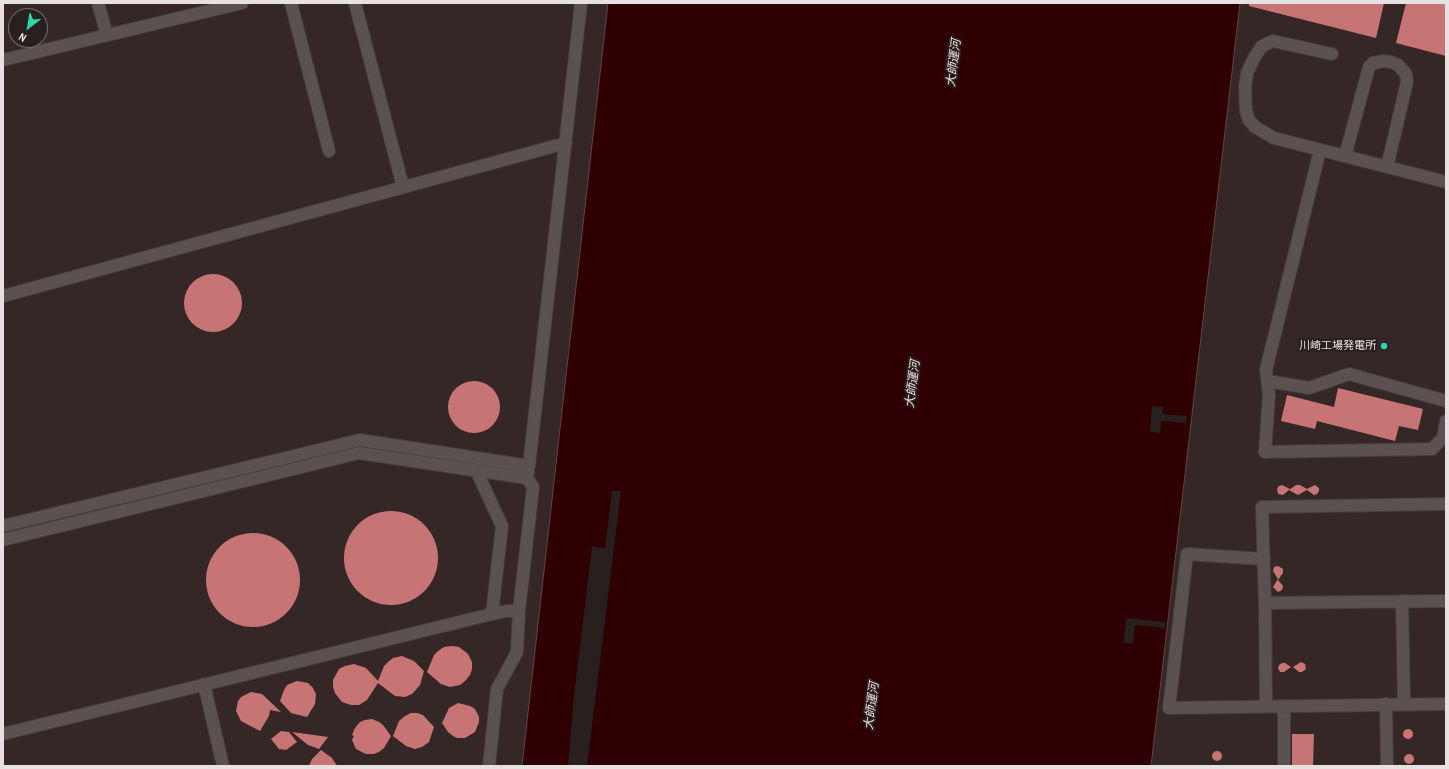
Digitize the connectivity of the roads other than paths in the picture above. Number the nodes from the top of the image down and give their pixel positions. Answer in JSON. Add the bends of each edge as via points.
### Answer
{"nodes":[{"id":1,"x":98,"y":3,"type":"edge"},
{"id":2,"x":242,"y":3,"type":"edge"},
{"id":3,"x":291,"y":3,"type":"edge"},
{"id":4,"x":355,"y":3,"type":"edge"},
{"id":5,"x":581,"y":3,"type":"edge"},
{"id":6,"x":107,"y":35,"type":"junction"},
{"id":7,"x":1332,"y":54,"type":"dead end"},
{"id":8,"x":3,"y":60,"type":"edge"},
{"id":9,"x":566,"y":143,"type":"junction"},
{"id":10,"x":1320,"y":150,"type":"junction"},
{"id":11,"x":329,"y":151,"type":"dead end"},
{"id":12,"x":1345,"y":156,"type":"junction"},
{"id":13,"x":1387,"y":167,"type":"junction"},
{"id":14,"x":1446,"y":182,"type":"edge"},
{"id":15,"x":403,"y":187,"type":"junction"},
{"id":16,"x":3,"y":296,"type":"edge"},
{"id":17,"x":1268,"y":381,"type":"junction"},
{"id":18,"x":1446,"y":401,"type":"edge"},
{"id":19,"x":1446,"y":422,"type":"edge"},
{"id":20,"x":529,"y":466,"type":"junction"},
{"id":21,"x":477,"y":472,"type":"junction"},
{"id":22,"x":527,"y":478,"type":"junction"},
{"id":23,"x":1446,"y":504,"type":"edge"},
{"id":24,"x":3,"y":526,"type":"edge"},
{"id":25,"x":3,"y":540,"type":"edge"},
{"id":26,"x":1264,"y":559,"type":"junction"},
{"id":27,"x":1446,"y":601,"type":"edge"},
{"id":28,"x":1402,"y":602,"type":"junction"},
{"id":29,"x":1265,"y":603,"type":"junction"},
{"id":30,"x":519,"y":611,"type":"junction"},
{"id":31,"x":492,"y":614,"type":"junction"},
{"id":32,"x":204,"y":684,"type":"junction"},
{"id":33,"x":1386,"y":704,"type":"junction"},
{"id":34,"x":1404,"y":704,"type":"junction"},
{"id":35,"x":1446,"y":704,"type":"edge"},
{"id":36,"x":1266,"y":706,"type":"junction"},
{"id":37,"x":1284,"y":706,"type":"junction"},
{"id":38,"x":3,"y":734,"type":"edge"},
{"id":39,"x":223,"y":766,"type":"edge"},
{"id":40,"x":489,"y":766,"type":"edge"},
{"id":41,"x":1284,"y":766,"type":"edge"},
{"id":42,"x":1387,"y":766,"type":"edge"}],
"edges":[{"from":1,"to":6,"type":"lane"},
{"from":2,"to":6,"type":"lane"},
{"from":3,"to":11,"type":"lane"},
{"from":4,"to":15,"type":"lane"},
{"from":5,"to":9,"type":"lane"},
{"from":6,"to":8,"type":"lane"},
{"from":7,"to":10,"type":"lane","via":[[1273,41],[1262,46],[1254,58],[1247,73],[1245,87],[1246,111],[1254,127],[1274,138]]},
{"from":9,"to":15,"type":"lane"},
{"from":9,"to":20,"type":"lane"},
{"from":10,"to":12,"type":"lane"},
{"from":10,"to":17,"type":"lane","via":[[1266,370]]},
{"from":12,"to":13,"type":"lane"},
{"from":12,"to":13,"type":"lane","via":[[1369,67],[1373,63],[1391,62],[1398,65],[1406,74],[1407,82]]},
{"from":13,"to":14,"type":"lane"},
{"from":15,"to":16,"type":"lane"},
{"from":17,"to":18,"type":"lane","via":[[1309,388],[1349,374]]},
{"from":17,"to":19,"type":"lane","via":[[1270,395],[1265,452],[1432,449],[1443,438]]},
{"from":20,"to":22,"type":"lane"},
{"from":20,"to":24,"type":"lane","via":[[360,440]]},
{"from":21,"to":22,"type":"lane"},
{"from":21,"to":25,"type":"lane","via":[[359,453]]},
{"from":21,"to":31,"type":"lane","via":[[502,526]]},
{"from":22,"to":30,"type":"lane","via":[[533,487]]},
{"from":23,"to":26,"type":"lane","via":[[1262,507]]},
{"from":26,"to":29,"type":"lane"},
{"from":26,"to":36,"type":"lane","via":[[1187,554],[1170,708]]},
{"from":27,"to":28,"type":"lane"},
{"from":28,"to":29,"type":"lane"},
{"from":28,"to":34,"type":"lane"},
{"from":29,"to":36,"type":"lane"},
{"from":30,"to":31,"type":"lane"},
{"from":30,"to":40,"type":"lane","via":[[517,652],[497,689]]},
{"from":31,"to":32,"type":"lane"},
{"from":32,"to":38,"type":"lane"},
{"from":32,"to":39,"type":"lane"},
{"from":33,"to":34,"type":"lane"},
{"from":33,"to":37,"type":"lane"},
{"from":33,"to":42,"type":"lane"},
{"from":34,"to":35,"type":"lane"},
{"from":36,"to":37,"type":"lane"},
{"from":37,"to":41,"type":"lane"}]}
